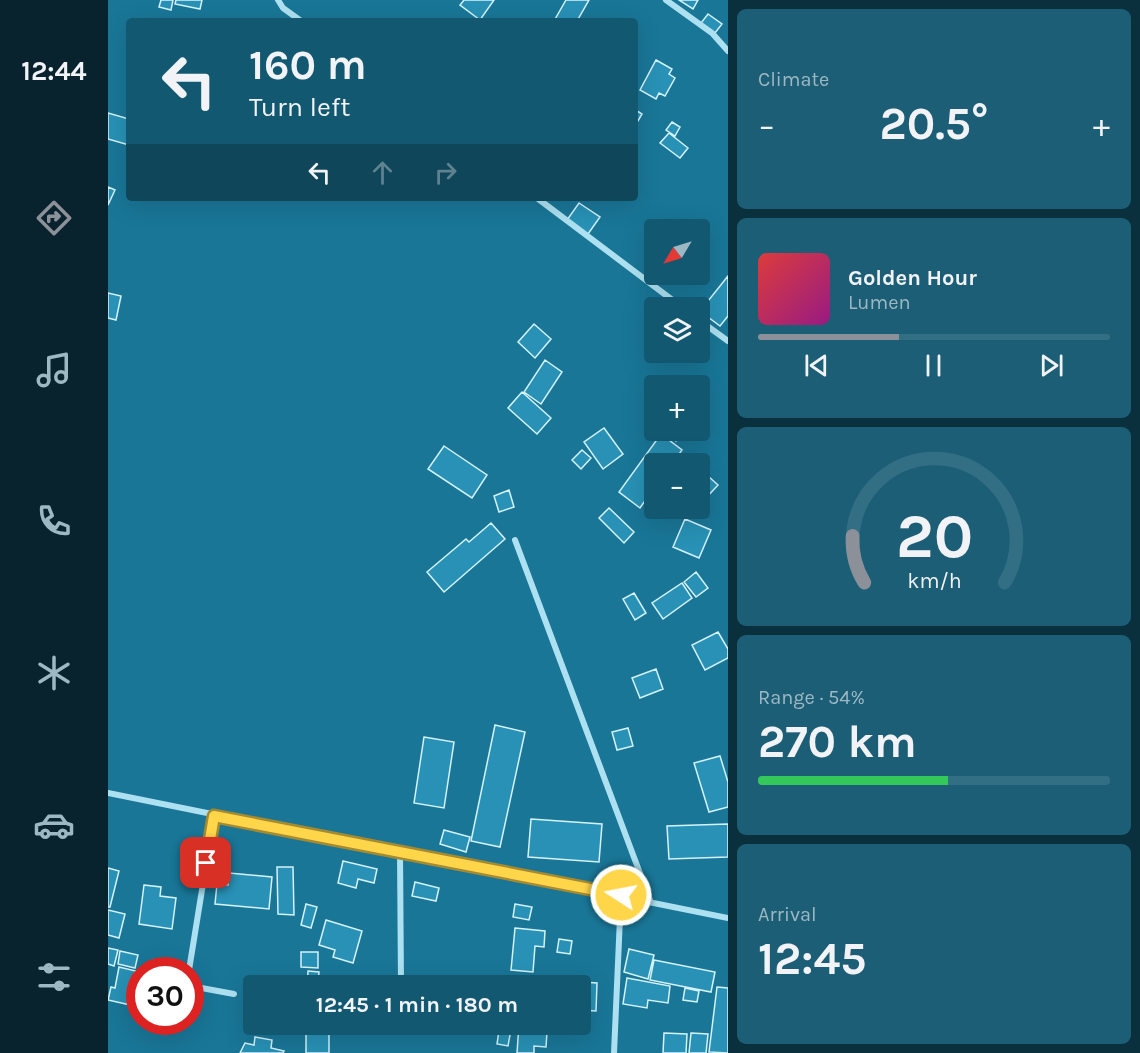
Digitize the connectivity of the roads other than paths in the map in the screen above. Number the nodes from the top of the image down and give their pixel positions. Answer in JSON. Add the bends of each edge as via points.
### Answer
{"nodes":[{"id":1,"x":278,"y":0,"type":"edge"},
{"id":2,"x":666,"y":0,"type":"edge"},
{"id":3,"x":297,"y":18,"type":"edge"},
{"id":4,"x":728,"y":51,"type":"edge"},
{"id":5,"x":541,"y":201,"type":"edge"},
{"id":6,"x":668,"y":297,"type":"edge"},
{"id":7,"x":710,"y":328,"type":"edge"},
{"id":8,"x":728,"y":341,"type":"edge"},
{"id":9,"x":515,"y":540,"type":"dead end"},
{"id":10,"x":108,"y":793,"type":"edge"},
{"id":11,"x":214,"y":816,"type":"junction"},
{"id":12,"x":400,"y":852,"type":"junction"},
{"id":13,"x":621,"y":895,"type":"junction"},
{"id":14,"x":650,"y":900,"type":"junction"},
{"id":15,"x":728,"y":918,"type":"edge"},
{"id":16,"x":191,"y":957,"type":"edge"},
{"id":17,"x":401,"y":975,"type":"edge"},
{"id":18,"x":204,"y":989,"type":"edge"},
{"id":19,"x":234,"y":994,"type":"dead end"},
{"id":20,"x":614,"y":1053,"type":"edge"}],
"edges":[{"from":1,"to":3,"type":"street"},
{"from":2,"to":4,"type":"street","via":[[712,33]]},
{"from":5,"to":6,"type":"street"},
{"from":7,"to":8,"type":"street"},
{"from":9,"to":14,"type":"street"},
{"from":10,"to":11,"type":"street"},
{"from":11,"to":12,"type":"street"},
{"from":11,"to":16,"type":"street"},
{"from":12,"to":13,"type":"street"},
{"from":12,"to":17,"type":"street"},
{"from":13,"to":14,"type":"street"},
{"from":13,"to":20,"type":"street"},
{"from":14,"to":15,"type":"street"},
{"from":18,"to":19,"type":"street"}]}
